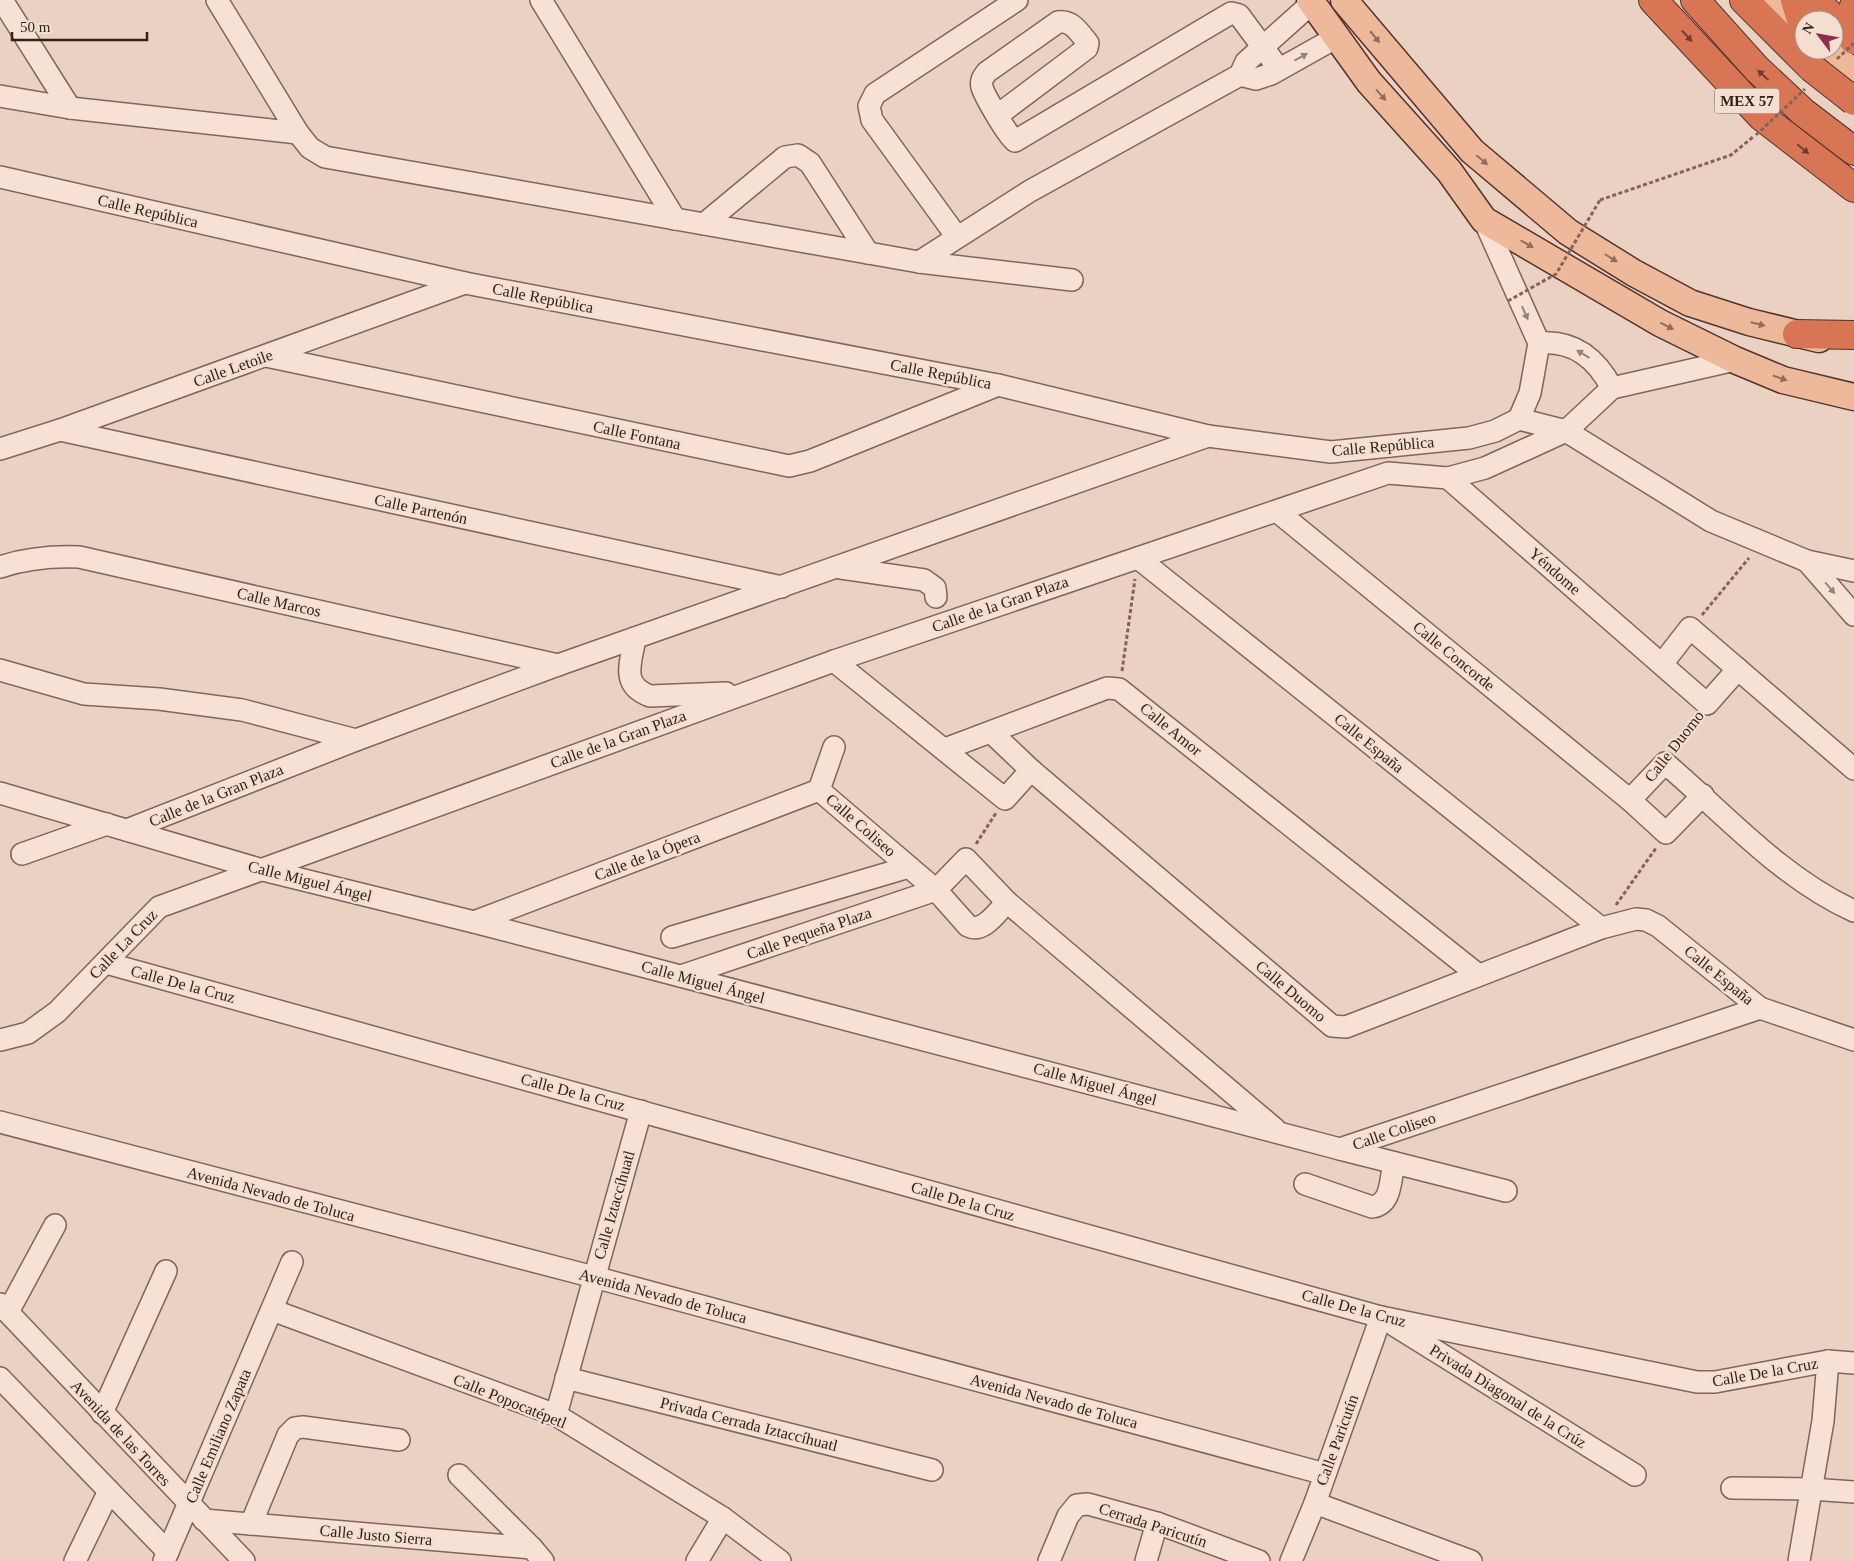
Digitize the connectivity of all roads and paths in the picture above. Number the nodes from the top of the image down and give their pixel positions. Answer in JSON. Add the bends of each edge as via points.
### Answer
{"nodes":[{"id":1,"x":2,"y":0,"type":"edge"},
{"id":2,"x":217,"y":0,"type":"edge"},
{"id":3,"x":541,"y":0,"type":"edge"},
{"id":4,"x":1017,"y":0,"type":"edge"},
{"id":5,"x":1344,"y":0,"type":"edge"},
{"id":6,"x":1653,"y":0,"type":"edge"},
{"id":7,"x":1695,"y":0,"type":"edge"},
{"id":8,"x":1799,"y":0,"type":"edge"},
{"id":9,"x":1817,"y":0,"type":"edge"},
{"id":10,"x":1758,"y":1,"type":"edge"},
{"id":11,"x":1311,"y":2,"type":"edge"},
{"id":12,"x":1809,"y":10,"type":"edge"},
{"id":13,"x":1794,"y":23,"type":"edge"},
{"id":14,"x":1849,"y":26,"type":"edge"},
{"id":15,"x":1794,"y":35,"type":"edge"},
{"id":16,"x":1337,"y":38,"type":"junction"},
{"id":17,"x":1263,"y":47,"type":"junction"},
{"id":18,"x":1854,"y":55,"type":"edge"},
{"id":19,"x":1820,"y":60,"type":"edge"},
{"id":20,"x":1839,"y":60,"type":"edge"},
{"id":21,"x":1279,"y":69,"type":"junction"},
{"id":22,"x":1854,"y":73,"type":"edge"},
{"id":23,"x":1240,"y":75,"type":"junction"},
{"id":24,"x":1854,"y":91,"type":"edge"},
{"id":25,"x":0,"y":96,"type":"edge"},
{"id":26,"x":1854,"y":101,"type":"edge"},
{"id":27,"x":70,"y":108,"type":"junction"},
{"id":28,"x":998,"y":115,"type":"junction"},
{"id":29,"x":298,"y":133,"type":"junction"},
{"id":30,"x":1756,"y":135,"type":"dead end"},
{"id":31,"x":1854,"y":151,"type":"edge"},
{"id":32,"x":0,"y":177,"type":"edge"},
{"id":33,"x":1854,"y":188,"type":"edge"},
{"id":34,"x":675,"y":219,"type":"junction"},
{"id":35,"x":1484,"y":220,"type":"junction"},
{"id":36,"x":704,"y":224,"type":"junction"},
{"id":37,"x":957,"y":237,"type":"junction"},
{"id":38,"x":868,"y":253,"type":"junction"},
{"id":39,"x":919,"y":262,"type":"junction"},
{"id":40,"x":1072,"y":280,"type":"dead end"},
{"id":41,"x":465,"y":283,"type":"junction"},
{"id":42,"x":1508,"y":301,"type":"dead end"},
{"id":43,"x":1797,"y":334,"type":"junction"},
{"id":44,"x":1854,"y":335,"type":"edge"},
{"id":45,"x":1539,"y":343,"type":"junction"},
{"id":46,"x":1854,"y":347,"type":"edge"},
{"id":47,"x":266,"y":356,"type":"junction"},
{"id":48,"x":1735,"y":360,"type":"junction"},
{"id":49,"x":998,"y":385,"type":"junction"},
{"id":50,"x":1612,"y":388,"type":"junction"},
{"id":51,"x":1854,"y":397,"type":"edge"},
{"id":52,"x":1520,"y":419,"type":"junction"},
{"id":53,"x":60,"y":430,"type":"junction"},
{"id":54,"x":1566,"y":431,"type":"junction"},
{"id":55,"x":1208,"y":436,"type":"junction"},
{"id":56,"x":0,"y":449,"type":"edge"},
{"id":57,"x":1448,"y":478,"type":"junction"},
{"id":58,"x":1278,"y":512,"type":"junction"},
{"id":59,"x":1763,"y":542,"type":"junction"},
{"id":60,"x":1138,"y":558,"type":"junction"},
{"id":61,"x":1807,"y":561,"type":"junction"},
{"id":62,"x":0,"y":567,"type":"edge"},
{"id":63,"x":839,"y":568,"type":"junction"},
{"id":64,"x":1854,"y":571,"type":"edge"},
{"id":65,"x":782,"y":587,"type":"junction"},
{"id":66,"x":936,"y":597,"type":"dead end"},
{"id":67,"x":1854,"y":615,"type":"edge"},
{"id":68,"x":1690,"y":628,"type":"junction"},
{"id":69,"x":635,"y":638,"type":"junction"},
{"id":70,"x":834,"y":661,"type":"junction"},
{"id":71,"x":1662,"y":664,"type":"junction"},
{"id":72,"x":558,"y":665,"type":"junction"},
{"id":73,"x":1738,"y":669,"type":"junction"},
{"id":74,"x":0,"y":670,"type":"edge"},
{"id":75,"x":1119,"y":689,"type":"junction"},
{"id":76,"x":746,"y":693,"type":"junction"},
{"id":77,"x":1707,"y":704,"type":"junction"},
{"id":78,"x":992,"y":733,"type":"junction"},
{"id":79,"x":356,"y":740,"type":"junction"},
{"id":80,"x":834,"y":747,"type":"dead end"},
{"id":81,"x":945,"y":749,"type":"junction"},
{"id":82,"x":1665,"y":763,"type":"junction"},
{"id":83,"x":1854,"y":769,"type":"edge"},
{"id":84,"x":1031,"y":770,"type":"junction"},
{"id":85,"x":819,"y":790,"type":"junction"},
{"id":86,"x":0,"y":793,"type":"edge"},
{"id":87,"x":1703,"y":795,"type":"junction"},
{"id":88,"x":1005,"y":799,"type":"junction"},
{"id":89,"x":1630,"y":800,"type":"junction"},
{"id":90,"x":107,"y":824,"type":"junction"},
{"id":91,"x":128,"y":830,"type":"junction"},
{"id":92,"x":1666,"y":833,"type":"junction"},
{"id":93,"x":22,"y":854,"type":"dead end"},
{"id":94,"x":966,"y":859,"type":"junction"},
{"id":95,"x":909,"y":867,"type":"junction"},
{"id":96,"x":259,"y":869,"type":"junction"},
{"id":97,"x":936,"y":890,"type":"junction"},
{"id":98,"x":1007,"y":902,"type":"junction"},
{"id":99,"x":1854,"y":911,"type":"edge"},
{"id":100,"x":1646,"y":920,"type":"joint"},
{"id":101,"x":474,"y":922,"type":"junction"},
{"id":102,"x":1601,"y":928,"type":"junction"},
{"id":103,"x":672,"y":937,"type":"dead end"},
{"id":104,"x":106,"y":963,"type":"junction"},
{"id":105,"x":1476,"y":974,"type":"junction"},
{"id":106,"x":681,"y":976,"type":"junction"},
{"id":107,"x":1760,"y":1008,"type":"junction"},
{"id":108,"x":0,"y":1040,"type":"edge"},
{"id":109,"x":1854,"y":1040,"type":"edge"},
{"id":110,"x":641,"y":1111,"type":"junction"},
{"id":111,"x":0,"y":1122,"type":"edge"},
{"id":112,"x":1278,"y":1132,"type":"junction"},
{"id":113,"x":1340,"y":1149,"type":"junction"},
{"id":114,"x":1394,"y":1162,"type":"junction"},
{"id":115,"x":1306,"y":1184,"type":"dead end"},
{"id":116,"x":1506,"y":1191,"type":"dead end"},
{"id":117,"x":54,"y":1225,"type":"dead end"},
{"id":118,"x":292,"y":1262,"type":"dead end"},
{"id":119,"x":166,"y":1271,"type":"dead end"},
{"id":120,"x":594,"y":1277,"type":"junction"},
{"id":121,"x":4,"y":1308,"type":"edge"},
{"id":122,"x":272,"y":1310,"type":"junction"},
{"id":123,"x":1381,"y":1317,"type":"junction"},
{"id":124,"x":1828,"y":1362,"type":"junction"},
{"id":125,"x":1854,"y":1362,"type":"edge"},
{"id":126,"x":0,"y":1378,"type":"edge"},
{"id":127,"x":566,"y":1378,"type":"junction"},
{"id":128,"x":102,"y":1413,"type":"junction"},
{"id":129,"x":556,"y":1415,"type":"junction"},
{"id":130,"x":399,"y":1440,"type":"dead end"},
{"id":131,"x":932,"y":1470,"type":"dead end"},
{"id":132,"x":1325,"y":1474,"type":"junction"},
{"id":133,"x":458,"y":1475,"type":"dead end"},
{"id":134,"x":1635,"y":1475,"type":"dead end"},
{"id":135,"x":1732,"y":1488,"type":"dead end"},
{"id":136,"x":1811,"y":1489,"type":"junction"},
{"id":137,"x":109,"y":1491,"type":"junction"},
{"id":138,"x":1854,"y":1492,"type":"edge"},
{"id":139,"x":1315,"y":1503,"type":"junction"},
{"id":140,"x":189,"y":1505,"type":"junction"},
{"id":141,"x":723,"y":1518,"type":"junction"},
{"id":142,"x":204,"y":1520,"type":"junction"},
{"id":143,"x":1157,"y":1523,"type":"junction"},
{"id":144,"x":251,"y":1524,"type":"junction"},
{"id":145,"x":537,"y":1555,"type":"edge"},
{"id":146,"x":166,"y":1556,"type":"edge"},
{"id":147,"x":75,"y":1561,"type":"edge"},
{"id":148,"x":244,"y":1561,"type":"edge"},
{"id":149,"x":697,"y":1561,"type":"edge"},
{"id":150,"x":780,"y":1561,"type":"edge"},
{"id":151,"x":1049,"y":1561,"type":"edge"},
{"id":152,"x":1146,"y":1561,"type":"edge"},
{"id":153,"x":1259,"y":1561,"type":"edge"},
{"id":154,"x":1291,"y":1561,"type":"edge"},
{"id":155,"x":1471,"y":1561,"type":"edge"},
{"id":156,"x":1799,"y":1561,"type":"edge"}],
"edges":[{"from":1,"to":27,"type":"street"},
{"from":2,"to":29,"type":"street"},
{"from":3,"to":34,"type":"street"},
{"from":4,"to":37,"type":"street","via":[[875,94],[870,106],[872,120]]},
{"from":5,"to":43,"type":"main road","one_way":true,"via":[[1472,152],[1568,232],[1690,303]]},
{"from":6,"to":33,"type":"highway","number":"MEX 57","one_way":true,"via":[[1762,117]]},
{"from":31,"to":7,"type":"highway","number":"MEX 57","one_way":true,"via":[[1803,112],[1757,69]]},
{"from":8,"to":12,"type":"highway"},
{"from":9,"to":14,"type":"highway"},
{"from":10,"to":13,"type":"main road"},
{"from":10,"to":15,"type":"main road"},
{"from":10,"to":26,"type":"highway","bridge":true,"via":[[1812,68]]},
{"from":11,"to":16,"type":"main road"},
{"from":11,"to":17,"type":"street"},
{"from":14,"to":18,"type":"highway"},
{"from":21,"to":16,"type":"street","one_way":true},
{"from":16,"to":35,"type":"main road","one_way":true,"via":[[1368,82],[1449,171]]},
{"from":17,"to":21,"type":"street"},
{"from":17,"to":23,"type":"street","via":[[1246,62]]},
{"from":17,"to":28,"type":"street","via":[[1235,12],[1021,140],[1011,139]]},
{"from":19,"to":24,"type":"main road"},
{"from":20,"to":22,"type":"main road"},
{"from":21,"to":23,"type":"street","via":[[1256,79]]},
{"from":23,"to":37,"type":"street","via":[[1030,191]]},
{"from":25,"to":27,"type":"street"},
{"from":27,"to":29,"type":"street"},
{"from":28,"to":28,"type":"street","via":[[1087,48],[1088,43],[1072,24],[1058,22],[982,78],[982,87]]},
{"from":29,"to":34,"type":"street","via":[[310,148],[325,157]]},
{"from":30,"to":42,"type":"path","bridge":true,"via":[[1731,155],[1600,200],[1556,274]]},
{"from":32,"to":41,"type":"street","name":"Calle República"},
{"from":34,"to":36,"type":"street"},
{"from":35,"to":45,"type":"street","one_way":true},
{"from":35,"to":48,"type":"main road","one_way":true,"via":[[1660,323]]},
{"from":36,"to":38,"type":"street"},
{"from":36,"to":38,"type":"street","via":[[785,157],[798,155],[810,163]]},
{"from":37,"to":39,"type":"street"},
{"from":38,"to":39,"type":"street"},
{"from":39,"to":40,"type":"street"},
{"from":41,"to":47,"type":"street","name":"Calle Letoile"},
{"from":41,"to":49,"type":"street","name":"Calle República"},
{"from":43,"to":44,"type":"highway"},
{"from":43,"to":46,"type":"main road"},
{"from":50,"to":45,"type":"street","one_way":true,"via":[[1604,373],[1583,353],[1556,342]]},
{"from":45,"to":52,"type":"street","via":[[1530,393]]},
{"from":47,"to":49,"type":"street","name":"Calle Fontana","via":[[789,466],[810,461]]},
{"from":47,"to":53,"type":"street","name":"Calle Letoile"},
{"from":48,"to":50,"type":"street"},
{"from":48,"to":51,"type":"main road","one_way":true,"via":[[1783,380]]},
{"from":49,"to":55,"type":"street","name":"Calle República"},
{"from":50,"to":54,"type":"street","name":"Calle de la Gran Plaza"},
{"from":52,"to":54,"type":"street"},
{"from":52,"to":55,"type":"street","name":"Calle República","via":[[1495,431],[1469,438],[1330,452]]},
{"from":53,"to":56,"type":"street","name":"Calle Letoile"},
{"from":53,"to":65,"type":"street","name":"Calle Partenón"},
{"from":54,"to":57,"type":"street","name":"Calle de la Gran Plaza","via":[[1485,468]]},
{"from":54,"to":59,"type":"street","via":[[1712,521]]},
{"from":55,"to":63,"type":"street","name":"Calle de la Gran Plaza"},
{"from":57,"to":58,"type":"street","name":"Calle de la Gran Plaza","via":[[1388,473]]},
{"from":57,"to":71,"type":"street","name":"Yéndome"},
{"from":58,"to":60,"type":"street","name":"Calle de la Gran Plaza"},
{"from":58,"to":89,"type":"street","name":"Calle Concorde"},
{"from":59,"to":61,"type":"street"},
{"from":59,"to":68,"type":"path"},
{"from":60,"to":70,"type":"street","name":"Calle de la Gran Plaza"},
{"from":60,"to":75,"type":"path"},
{"from":60,"to":102,"type":"street","name":"Calle España"},
{"from":61,"to":64,"type":"street"},
{"from":61,"to":67,"type":"street","one_way":true},
{"from":62,"to":72,"type":"street","name":"Calle Marcos","via":[[47,556],[79,557]]},
{"from":63,"to":65,"type":"street","name":"Calle de la Gran Plaza"},
{"from":63,"to":66,"type":"street","via":[[924,580],[934,588]]},
{"from":65,"to":69,"type":"street","name":"Calle de la Gran Plaza"},
{"from":68,"to":71,"type":"street"},
{"from":68,"to":73,"type":"street"},
{"from":69,"to":72,"type":"street","name":"Calle de la Gran Plaza"},
{"from":69,"to":76,"type":"street","via":[[629,676],[642,693],[650,696]]},
{"from":70,"to":76,"type":"street","name":"Calle de la Gran Plaza"},
{"from":70,"to":81,"type":"street"},
{"from":71,"to":77,"type":"street","name":"Calle Duomo"},
{"from":72,"to":79,"type":"street","name":"Calle de la Gran Plaza"},
{"from":73,"to":77,"type":"street","name":"Calle Duomo"},
{"from":73,"to":83,"type":"street"},
{"from":74,"to":79,"type":"street","via":[[84,694],[159,699],[242,710]]},
{"from":75,"to":78,"type":"street","via":[[1107,688]]},
{"from":75,"to":105,"type":"street","name":"Calle Amor"},
{"from":76,"to":96,"type":"street","name":"Calle de la Gran Plaza"},
{"from":77,"to":82,"type":"path","name":"Calle Duomo"},
{"from":78,"to":81,"type":"street"},
{"from":78,"to":84,"type":"street","name":"Calle Duomo"},
{"from":79,"to":91,"type":"street","name":"Calle de la Gran Plaza"},
{"from":80,"to":85,"type":"street","name":"Calle Coliseo"},
{"from":81,"to":88,"type":"street"},
{"from":82,"to":87,"type":"street"},
{"from":82,"to":89,"type":"street","name":"Calle Duomo"},
{"from":84,"to":88,"type":"street"},
{"from":84,"to":105,"type":"street","name":"Calle Duomo","via":[[1332,1026],[1346,1027]]},
{"from":85,"to":95,"type":"street","name":"Calle Coliseo"},
{"from":85,"to":101,"type":"street","name":"Calle de la Ópera"},
{"from":86,"to":90,"type":"street","name":"Calle Miguel Ángel"},
{"from":87,"to":92,"type":"street"},
{"from":87,"to":99,"type":"street","via":[[1769,855],[1807,884]]},
{"from":88,"to":94,"type":"path"},
{"from":89,"to":92,"type":"street"},
{"from":90,"to":91,"type":"street","name":"Calle Miguel Ángel"},
{"from":90,"to":93,"type":"street"},
{"from":91,"to":96,"type":"street","name":"Calle Miguel Ángel"},
{"from":92,"to":102,"type":"path"},
{"from":94,"to":97,"type":"street"},
{"from":94,"to":98,"type":"street","name":"Calle Coliseo"},
{"from":95,"to":97,"type":"street","name":"Calle Coliseo"},
{"from":95,"to":103,"type":"street"},
{"from":96,"to":101,"type":"street","name":"Calle Miguel Ángel"},
{"from":96,"to":104,"type":"street","name":"Calle La Cruz","via":[[159,907]]},
{"from":97,"to":98,"type":"street","name":"Calle Coliseo","via":[[974,929],[981,928]]},
{"from":97,"to":106,"type":"street","name":"Calle Pequeña Plaza"},
{"from":98,"to":112,"type":"street","name":"Calle Coliseo"},
{"from":100,"to":102,"type":"street","name":"Calle Duomo","via":[[1636,919]]},
{"from":100,"to":107,"type":"street","name":"Calle España","via":[[1658,926]]},
{"from":101,"to":106,"type":"street","name":"Calle Miguel Ángel"},
{"from":102,"to":105,"type":"street","name":"Calle Duomo"},
{"from":104,"to":108,"type":"street","name":"Calle La Cruz","via":[[57,1012],[28,1033]]},
{"from":104,"to":110,"type":"street","name":"Calle De la Cruz"},
{"from":106,"to":112,"type":"street","name":"Calle Miguel Ángel"},
{"from":107,"to":109,"type":"street","name":"Calle España"},
{"from":107,"to":113,"type":"street","name":"Calle Coliseo"},
{"from":110,"to":120,"type":"street","name":"Calle Iztaccíhuatl"},
{"from":110,"to":123,"type":"street","name":"Calle De la Cruz"},
{"from":111,"to":120,"type":"street","name":"Avenida Nevado de Toluca"},
{"from":112,"to":113,"type":"street","name":"Calle Coliseo"},
{"from":113,"to":114,"type":"street"},
{"from":114,"to":115,"type":"street","via":[[1386,1200],[1381,1206],[1372,1207]]},
{"from":114,"to":116,"type":"street"},
{"from":117,"to":121,"type":"street"},
{"from":118,"to":122,"type":"street","name":"Calle Emiliano Zapata"},
{"from":119,"to":128,"type":"street"},
{"from":120,"to":127,"type":"street","name":"Calle Iztaccíhuatl"},
{"from":120,"to":132,"type":"street","name":"Avenida Nevado de Toluca"},
{"from":121,"to":128,"type":"street","name":"Avenida de las Torres"},
{"from":122,"to":129,"type":"street","name":"Calle Popocatépetl"},
{"from":122,"to":140,"type":"street","name":"Calle Emiliano Zapata"},
{"from":123,"to":124,"type":"street","name":"Calle De la Cruz","via":[[1697,1382],[1715,1382]]},
{"from":123,"to":132,"type":"street","name":"Calle Paricutín"},
{"from":123,"to":134,"type":"street","name":"Privada Diagonal de la Crúz"},
{"from":124,"to":125,"type":"street","name":"Calle De la Cruz"},
{"from":124,"to":136,"type":"street","via":[[1823,1421]]},
{"from":126,"to":137,"type":"street"},
{"from":127,"to":129,"type":"street","name":"Calle Iztaccíhuatl"},
{"from":127,"to":131,"type":"street","name":"Privada Cerrada Iztaccíhuatl"},
{"from":128,"to":140,"type":"street","name":"Avenida de las Torres"},
{"from":129,"to":141,"type":"street","name":"Calle Popocatépetl"},
{"from":130,"to":144,"type":"street","via":[[295,1428],[288,1435]]},
{"from":132,"to":139,"type":"street","name":"Calle Paricutín"},
{"from":133,"to":145,"type":"street"},
{"from":135,"to":136,"type":"street"},
{"from":136,"to":138,"type":"street"},
{"from":136,"to":156,"type":"street"},
{"from":137,"to":146,"type":"street"},
{"from":137,"to":147,"type":"street"},
{"from":139,"to":154,"type":"street","name":"Calle Paricutín"},
{"from":139,"to":155,"type":"street"},
{"from":140,"to":142,"type":"street","name":"Avenida de las Torres"},
{"from":140,"to":146,"type":"street","name":"Calle Emiliano Zapata"},
{"from":141,"to":149,"type":"street"},
{"from":141,"to":150,"type":"street","name":"Calle Popocatépetl"},
{"from":142,"to":144,"type":"street","name":"Calle Justo Sierra"},
{"from":142,"to":148,"type":"street","name":"Avenida de las Torres"},
{"from":143,"to":151,"type":"street","name":"Cerrada Paricutín","via":[[1088,1504],[1077,1505],[1068,1516]]},
{"from":143,"to":152,"type":"street"},
{"from":143,"to":153,"type":"street","name":"Cerrada Paricutín"},
{"from":144,"to":145,"type":"street","name":"Calle Justo Sierra"}]}
